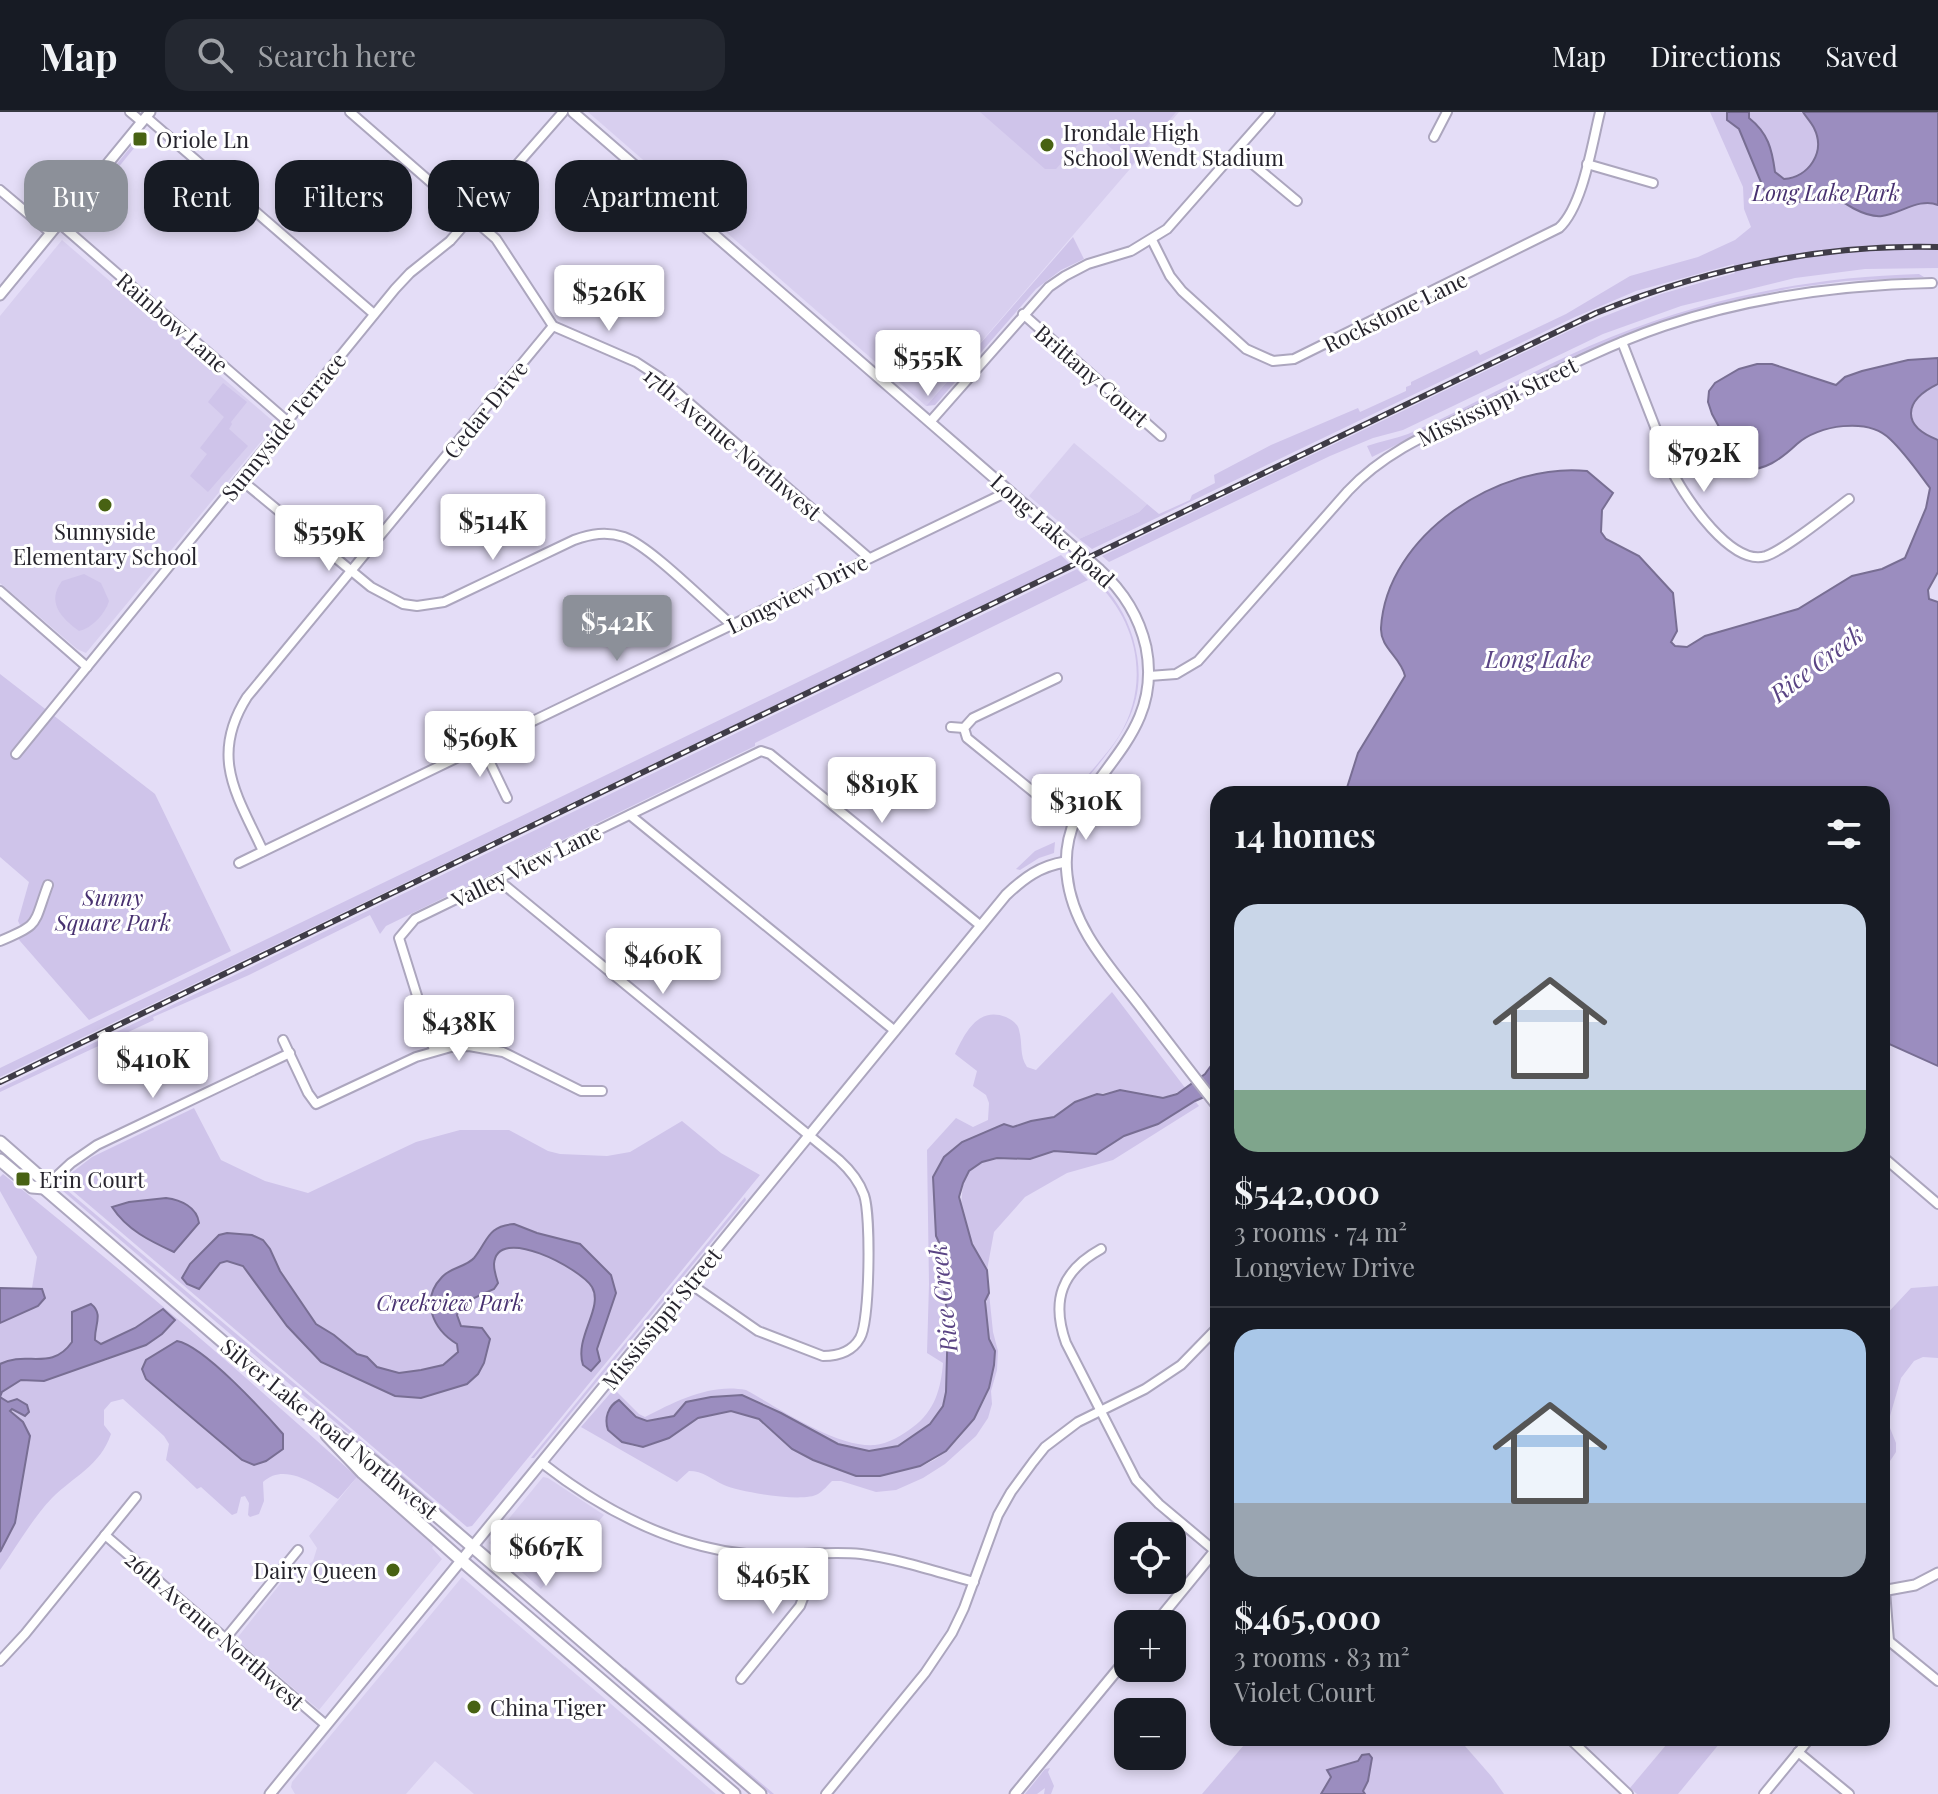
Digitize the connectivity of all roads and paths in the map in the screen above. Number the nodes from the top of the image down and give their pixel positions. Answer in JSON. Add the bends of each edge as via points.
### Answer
{"nodes":[{"id":1,"x":130,"y":112,"type":"edge"},
{"id":2,"x":350,"y":112,"type":"edge"},
{"id":3,"x":563,"y":112,"type":"edge"},
{"id":4,"x":573,"y":112,"type":"edge"},
{"id":5,"x":1270,"y":112,"type":"edge"},
{"id":6,"x":1447,"y":112,"type":"edge"},
{"id":7,"x":1600,"y":112,"type":"edge"},
{"id":8,"x":146,"y":117,"type":"edge"},
{"id":9,"x":1434,"y":137,"type":"dead end"},
{"id":10,"x":1237,"y":151,"type":"junction"},
{"id":11,"x":111,"y":160,"type":"edge"},
{"id":12,"x":521,"y":160,"type":"edge"},
{"id":13,"x":1587,"y":164,"type":"junction"},
{"id":14,"x":428,"y":179,"type":"edge"},
{"id":15,"x":1653,"y":183,"type":"dead end"},
{"id":16,"x":0,"y":190,"type":"edge"},
{"id":17,"x":1297,"y":201,"type":"dead end"},
{"id":18,"x":69,"y":232,"type":"edge"},
{"id":19,"x":458,"y":232,"type":"edge"},
{"id":20,"x":487,"y":232,"type":"edge"},
{"id":21,"x":51,"y":233,"type":"joint"},
{"id":22,"x":1152,"y":240,"type":"junction"},
{"id":23,"x":1932,"y":283,"type":"dead end"},
{"id":24,"x":0,"y":295,"type":"edge"},
{"id":25,"x":374,"y":314,"type":"junction"},
{"id":26,"x":1023,"y":314,"type":"junction"},
{"id":27,"x":553,"y":326,"type":"junction"},
{"id":28,"x":1622,"y":342,"type":"junction"},
{"id":29,"x":287,"y":421,"type":"junction"},
{"id":30,"x":930,"y":422,"type":"junction"},
{"id":31,"x":1161,"y":436,"type":"dead end"},
{"id":32,"x":240,"y":479,"type":"junction"},
{"id":33,"x":1009,"y":491,"type":"junction"},
{"id":34,"x":1849,"y":499,"type":"dead end"},
{"id":35,"x":869,"y":558,"type":"junction"},
{"id":36,"x":351,"y":571,"type":"junction"},
{"id":37,"x":0,"y":591,"type":"edge"},
{"id":38,"x":732,"y":625,"type":"junction"},
{"id":39,"x":87,"y":667,"type":"junction"},
{"id":40,"x":1149,"y":676,"type":"junction"},
{"id":41,"x":1057,"y":678,"type":"dead end"},
{"id":42,"x":951,"y":727,"type":"dead end"},
{"id":43,"x":964,"y":728,"type":"junction"},
{"id":44,"x":482,"y":746,"type":"junction"},
{"id":45,"x":16,"y":754,"type":"dead end"},
{"id":46,"x":507,"y":798,"type":"dead end"},
{"id":47,"x":630,"y":815,"type":"junction"},
{"id":48,"x":1073,"y":824,"type":"junction"},
{"id":49,"x":263,"y":851,"type":"junction"},
{"id":50,"x":1065,"y":862,"type":"junction"},
{"id":51,"x":239,"y":863,"type":"dead end"},
{"id":52,"x":497,"y":879,"type":"junction"},
{"id":53,"x":48,"y":885,"type":"dead end"},
{"id":54,"x":981,"y":926,"type":"junction"},
{"id":55,"x":0,"y":941,"type":"edge"},
{"id":56,"x":895,"y":1031,"type":"junction"},
{"id":57,"x":283,"y":1040,"type":"dead end"},
{"id":58,"x":434,"y":1050,"type":"junction"},
{"id":59,"x":290,"y":1053,"type":"junction"},
{"id":60,"x":602,"y":1091,"type":"dead end"},
{"id":61,"x":1210,"y":1097,"type":"edge"},
{"id":62,"x":809,"y":1137,"type":"junction"},
{"id":63,"x":0,"y":1142,"type":"edge"},
{"id":64,"x":0,"y":1160,"type":"edge"},
{"id":65,"x":1890,"y":1163,"type":"edge"},
{"id":66,"x":44,"y":1188,"type":"junction"},
{"id":67,"x":1938,"y":1204,"type":"edge"},
{"id":68,"x":1101,"y":1249,"type":"dead end"},
{"id":69,"x":689,"y":1283,"type":"junction"},
{"id":70,"x":1210,"y":1336,"type":"edge"},
{"id":71,"x":1100,"y":1412,"type":"junction"},
{"id":72,"x":308,"y":1415,"type":"junction"},
{"id":73,"x":542,"y":1463,"type":"junction"},
{"id":74,"x":136,"y":1497,"type":"dead end"},
{"id":75,"x":105,"y":1535,"type":"junction"},
{"id":76,"x":1210,"y":1544,"type":"edge"},
{"id":77,"x":472,"y":1546,"type":"junction"},
{"id":78,"x":298,"y":1550,"type":"dead end"},
{"id":79,"x":811,"y":1554,"type":"junction"},
{"id":80,"x":1210,"y":1556,"type":"edge"},
{"id":81,"x":461,"y":1560,"type":"junction"},
{"id":82,"x":1938,"y":1573,"type":"edge"},
{"id":83,"x":974,"y":1582,"type":"junction"},
{"id":84,"x":1890,"y":1590,"type":"edge"},
{"id":85,"x":1166,"y":1610,"type":"edge"},
{"id":86,"x":225,"y":1639,"type":"junction"},
{"id":87,"x":1890,"y":1642,"type":"edge"},
{"id":88,"x":0,"y":1661,"type":"edge"},
{"id":89,"x":1114,"y":1674,"type":"edge"},
{"id":90,"x":741,"y":1679,"type":"dead end"},
{"id":91,"x":1938,"y":1681,"type":"edge"},
{"id":92,"x":326,"y":1725,"type":"junction"},
{"id":93,"x":1577,"y":1746,"type":"edge"},
{"id":94,"x":1803,"y":1746,"type":"edge"},
{"id":95,"x":1798,"y":1752,"type":"junction"},
{"id":96,"x":277,"y":1792,"type":"edge"},
{"id":97,"x":734,"y":1794,"type":"edge"},
{"id":98,"x":760,"y":1794,"type":"edge"},
{"id":99,"x":826,"y":1794,"type":"edge"},
{"id":100,"x":1015,"y":1794,"type":"edge"},
{"id":101,"x":1628,"y":1794,"type":"edge"},
{"id":102,"x":1764,"y":1794,"type":"edge"},
{"id":103,"x":1849,"y":1794,"type":"edge"}],
"edges":[{"from":1,"to":8,"type":"street"},
{"from":2,"to":14,"type":"street"},
{"from":3,"to":12,"type":"street","name":"Sunnyside Terrace"},
{"from":4,"to":30,"type":"street","name":"Long Lake Road"},
{"from":5,"to":10,"type":"street"},
{"from":6,"to":9,"type":"street"},
{"from":7,"to":13,"type":"street","name":"Rockstone Lane"},
{"from":8,"to":11,"type":"street"},
{"from":8,"to":25,"type":"street"},
{"from":10,"to":17,"type":"street"},
{"from":10,"to":22,"type":"street","via":[[1178,219]]},
{"from":13,"to":15,"type":"street"},
{"from":13,"to":22,"type":"street","name":"Rockstone Lane","via":[[1571,213],[1559,228],[1284,362],[1252,353],[1194,302],[1170,276]]},
{"from":16,"to":21,"type":"street"},
{"from":18,"to":29,"type":"street","name":"Rainbow Lane"},
{"from":19,"to":25,"type":"street","name":"Sunnyside Terrace","via":[[410,273]]},
{"from":20,"to":27,"type":"street","via":[[506,252]]},
{"from":21,"to":24,"type":"street"},
{"from":22,"to":26,"type":"street","via":[[1065,276]]},
{"from":23,"to":28,"type":"street","name":"Mississippi Street","via":[[1781,297],[1699,316]]},
{"from":25,"to":29,"type":"street","name":"Sunnyside Terrace"},
{"from":26,"to":30,"type":"street"},
{"from":26,"to":31,"type":"street","name":"Brittany Court"},
{"from":27,"to":35,"type":"street","name":"17th Avenue Northwest","via":[[659,377]]},
{"from":27,"to":36,"type":"street","name":"Cedar Drive"},
{"from":28,"to":34,"type":"street","via":[[1683,492],[1740,553],[1770,554]]},
{"from":28,"to":40,"type":"street","name":"Mississippi Street","via":[[1387,456],[1348,491],[1198,661],[1176,674]]},
{"from":29,"to":32,"type":"street","name":"Sunnyside Terrace"},
{"from":30,"to":33,"type":"street","name":"Long Lake Road"},
{"from":32,"to":36,"type":"street"},
{"from":32,"to":39,"type":"street","name":"Sunnyside Terrace"},
{"from":33,"to":35,"type":"street","name":"Longview Drive"},
{"from":33,"to":40,"type":"street","name":"Long Lake Road","via":[[1116,585],[1140,624]]},
{"from":35,"to":38,"type":"street","name":"Longview Drive"},
{"from":36,"to":38,"type":"street","via":[[390,599],[431,605],[574,540],[613,534],[636,542]]},
{"from":36,"to":49,"type":"street","name":"Cedar Drive","via":[[247,697],[231,729],[230,778]]},
{"from":37,"to":39,"type":"street"},
{"from":38,"to":44,"type":"street","name":"Longview Drive"},
{"from":39,"to":45,"type":"street","name":"Sunnyside Terrace"},
{"from":40,"to":48,"type":"street","name":"Long Lake Road","via":[[1136,727],[1089,791]]},
{"from":41,"to":43,"type":"street","via":[[973,718]]},
{"from":42,"to":43,"type":"street"},
{"from":43,"to":48,"type":"street","via":[[967,738]]},
{"from":44,"to":46,"type":"street"},
{"from":44,"to":49,"type":"street","name":"Longview Drive"},
{"from":47,"to":52,"type":"street","name":"Valley View Lane"},
{"from":47,"to":54,"type":"street","name":"Valley View Lane","via":[[765,751]]},
{"from":47,"to":56,"type":"street"},
{"from":48,"to":50,"type":"street","name":"Long Lake Road"},
{"from":49,"to":51,"type":"street","name":"Longview Drive"},
{"from":50,"to":54,"type":"street","name":"Mississippi Street","via":[[1025,878]]},
{"from":50,"to":61,"type":"street","name":"Long Lake Road","via":[[1069,891],[1085,932]]},
{"from":52,"to":58,"type":"street","name":"Valley View Lane","via":[[415,919],[399,938]]},
{"from":52,"to":62,"type":"street"},
{"from":53,"to":55,"type":"street","via":[[28,931]]},
{"from":54,"to":56,"type":"street","name":"Mississippi Street"},
{"from":56,"to":62,"type":"street","name":"Mississippi Street"},
{"from":57,"to":59,"type":"street"},
{"from":58,"to":59,"type":"street","via":[[316,1104]]},
{"from":58,"to":60,"type":"street","via":[[486,1048],[518,1058],[581,1091]]},
{"from":59,"to":66,"type":"street","via":[[97,1145]]},
{"from":62,"to":69,"type":"street","name":"Mississippi Street"},
{"from":62,"to":69,"type":"street","via":[[850,1170],[867,1207],[865,1320],[855,1345],[833,1356],[816,1354],[745,1325]]},
{"from":63,"to":66,"type":"main road","name":"Silver Lake Road Northwest","via":[[41,1178]]},
{"from":64,"to":66,"type":"main road","name":"Silver Lake Road Northwest","via":[[32,1187]]},
{"from":65,"to":67,"type":"street"},
{"from":66,"to":72,"type":"main road","name":"Silver Lake Road Northwest"},
{"from":68,"to":71,"type":"street","via":[[1068,1276],[1058,1311],[1066,1343]]},
{"from":69,"to":73,"type":"street","name":"Mississippi Street"},
{"from":70,"to":71,"type":"street","via":[[1172,1372]]},
{"from":71,"to":76,"type":"street","via":[[1136,1480]]},
{"from":71,"to":83,"type":"street","via":[[1053,1441],[1019,1482],[998,1515]]},
{"from":72,"to":77,"type":"main road","name":"Silver Lake Road Northwest","via":[[373,1461]]},
{"from":72,"to":81,"type":"main road","via":[[363,1473]]},
{"from":73,"to":77,"type":"street","name":"Mississippi Street"},
{"from":73,"to":79,"type":"street","via":[[616,1514],[668,1535],[746,1554]]},
{"from":74,"to":75,"type":"street"},
{"from":75,"to":86,"type":"street","name":"26th Avenue Northwest"},
{"from":75,"to":88,"type":"street"},
{"from":77,"to":81,"type":"street","name":"Mississippi Street"},
{"from":77,"to":98,"type":"main road","name":"Silver Lake Road Northwest"},
{"from":78,"to":86,"type":"street"},
{"from":79,"to":83,"type":"street","via":[[864,1555]]},
{"from":79,"to":90,"type":"street","via":[[810,1580],[800,1606]]},
{"from":80,"to":85,"type":"street"},
{"from":81,"to":92,"type":"street","name":"Mississippi Street"},
{"from":81,"to":97,"type":"main road"},
{"from":82,"to":84,"type":"street"},
{"from":83,"to":99,"type":"street","via":[[940,1653]]},
{"from":86,"to":92,"type":"street","name":"26th Avenue Northwest"},
{"from":87,"to":91,"type":"street"},
{"from":89,"to":100,"type":"street"},
{"from":92,"to":96,"type":"street","name":"Mississippi Street"},
{"from":93,"to":101,"type":"street"},
{"from":94,"to":95,"type":"street"},
{"from":95,"to":102,"type":"street"},
{"from":95,"to":103,"type":"street"}]}
